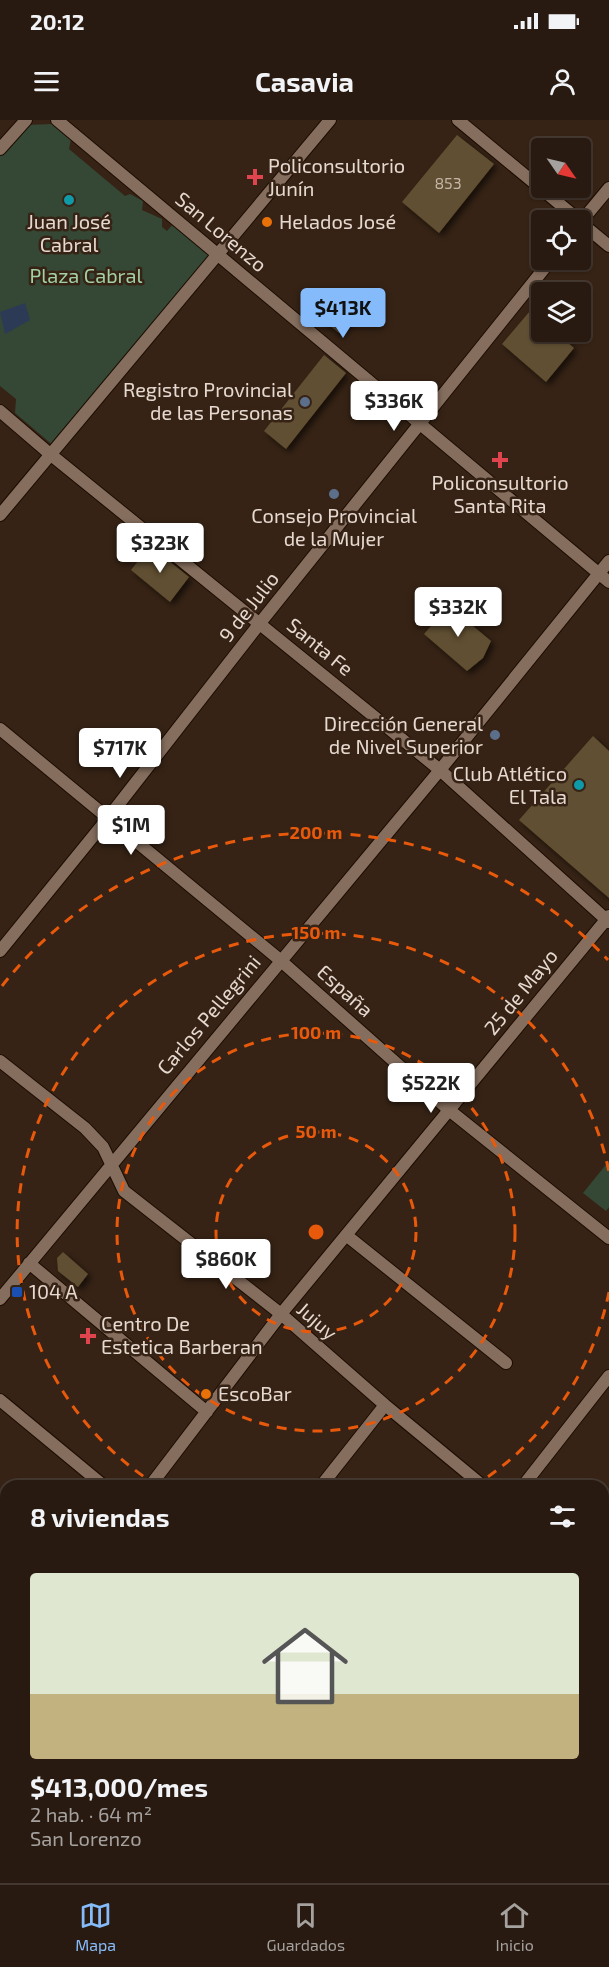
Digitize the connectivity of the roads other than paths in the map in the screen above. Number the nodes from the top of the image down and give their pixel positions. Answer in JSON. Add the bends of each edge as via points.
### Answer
{"nodes":[{"id":1,"x":26,"y":120,"type":"edge"},
{"id":2,"x":57,"y":120,"type":"edge"},
{"id":3,"x":330,"y":120,"type":"edge"},
{"id":4,"x":458,"y":120,"type":"edge"},
{"id":5,"x":0,"y":149,"type":"edge"},
{"id":6,"x":609,"y":188,"type":"edge"},
{"id":7,"x":566,"y":210,"type":"edge"},
{"id":8,"x":590,"y":210,"type":"edge"},
{"id":9,"x":591,"y":231,"type":"edge"},
{"id":10,"x":609,"y":246,"type":"edge"},
{"id":11,"x":217,"y":254,"type":"junction"},
{"id":12,"x":543,"y":270,"type":"edge"},
{"id":13,"x":0,"y":411,"type":"edge"},
{"id":14,"x":420,"y":423,"type":"junction"},
{"id":15,"x":50,"y":454,"type":"junction"},
{"id":16,"x":0,"y":514,"type":"edge"},
{"id":17,"x":609,"y":561,"type":"edge"},
{"id":18,"x":599,"y":573,"type":"junction"},
{"id":19,"x":609,"y":582,"type":"edge"},
{"id":20,"x":260,"y":623,"type":"junction"},
{"id":21,"x":0,"y":729,"type":"edge"},
{"id":22,"x":440,"y":770,"type":"junction"},
{"id":23,"x":108,"y":818,"type":"junction"},
{"id":24,"x":608,"y":919,"type":"edge"},
{"id":25,"x":0,"y":951,"type":"edge"},
{"id":26,"x":280,"y":960,"type":"junction"},
{"id":27,"x":0,"y":1061,"type":"edge"},
{"id":28,"x":449,"y":1110,"type":"junction"},
{"id":29,"x":112,"y":1163,"type":"junction"},
{"id":30,"x":346,"y":1235,"type":"junction"},
{"id":31,"x":609,"y":1238,"type":"edge"},
{"id":32,"x":29,"y":1263,"type":"junction"},
{"id":33,"x":0,"y":1299,"type":"edge"},
{"id":34,"x":281,"y":1314,"type":"junction"},
{"id":35,"x":506,"y":1364,"type":"dead end"},
{"id":36,"x":609,"y":1376,"type":"edge"},
{"id":37,"x":0,"y":1400,"type":"edge"},
{"id":38,"x":385,"y":1405,"type":"junction"},
{"id":39,"x":207,"y":1412,"type":"junction"},
{"id":40,"x":97,"y":1480,"type":"edge"},
{"id":41,"x":155,"y":1480,"type":"edge"},
{"id":42,"x":326,"y":1480,"type":"edge"},
{"id":43,"x":476,"y":1480,"type":"edge"},
{"id":44,"x":528,"y":1480,"type":"edge"}],
"edges":[{"from":1,"to":5,"type":"street"},
{"from":2,"to":11,"type":"street","name":"San Lorenzo"},
{"from":3,"to":11,"type":"street"},
{"from":4,"to":7,"type":"street"},
{"from":6,"to":8,"type":"street"},
{"from":9,"to":10,"type":"street"},
{"from":11,"to":14,"type":"street","name":"San Lorenzo"},
{"from":11,"to":15,"type":"street"},
{"from":12,"to":14,"type":"street","name":"9 de Julio"},
{"from":13,"to":15,"type":"street","name":"Santa Fe"},
{"from":14,"to":18,"type":"street","name":"San Lorenzo"},
{"from":14,"to":20,"type":"street","name":"9 de Julio"},
{"from":15,"to":16,"type":"street"},
{"from":15,"to":20,"type":"street","name":"Santa Fe"},
{"from":17,"to":18,"type":"street","name":"Carlos Pellegrini"},
{"from":18,"to":19,"type":"street","name":"San Lorenzo"},
{"from":18,"to":22,"type":"street","name":"Carlos Pellegrini"},
{"from":20,"to":22,"type":"street","name":"Santa Fe"},
{"from":20,"to":23,"type":"street","name":"9 de Julio"},
{"from":21,"to":23,"type":"street","name":"España"},
{"from":22,"to":24,"type":"street","name":"Santa Fe"},
{"from":22,"to":26,"type":"street","name":"Carlos Pellegrini"},
{"from":23,"to":25,"type":"street","name":"9 de Julio"},
{"from":23,"to":26,"type":"street","name":"España"},
{"from":24,"to":28,"type":"street","name":"25 de Mayo"},
{"from":26,"to":28,"type":"street","name":"España"},
{"from":26,"to":29,"type":"street","name":"Carlos Pellegrini"},
{"from":27,"to":29,"type":"street","name":"Jujuy","via":[[85,1128]]},
{"from":28,"to":30,"type":"street","name":"25 de Mayo"},
{"from":28,"to":31,"type":"street","name":"España"},
{"from":29,"to":32,"type":"street","name":"Carlos Pellegrini"},
{"from":29,"to":34,"type":"street","name":"Jujuy","via":[[124,1191]]},
{"from":30,"to":34,"type":"street","name":"25 de Mayo"},
{"from":30,"to":35,"type":"street"},
{"from":32,"to":33,"type":"street","name":"Carlos Pellegrini"},
{"from":32,"to":39,"type":"street"},
{"from":34,"to":38,"type":"street","name":"Jujuy"},
{"from":34,"to":39,"type":"street","name":"25 de Mayo"},
{"from":36,"to":44,"type":"street"},
{"from":37,"to":40,"type":"street"},
{"from":38,"to":42,"type":"street"},
{"from":38,"to":43,"type":"street","name":"Jujuy"},
{"from":39,"to":41,"type":"street","name":"25 de Mayo"}]}
